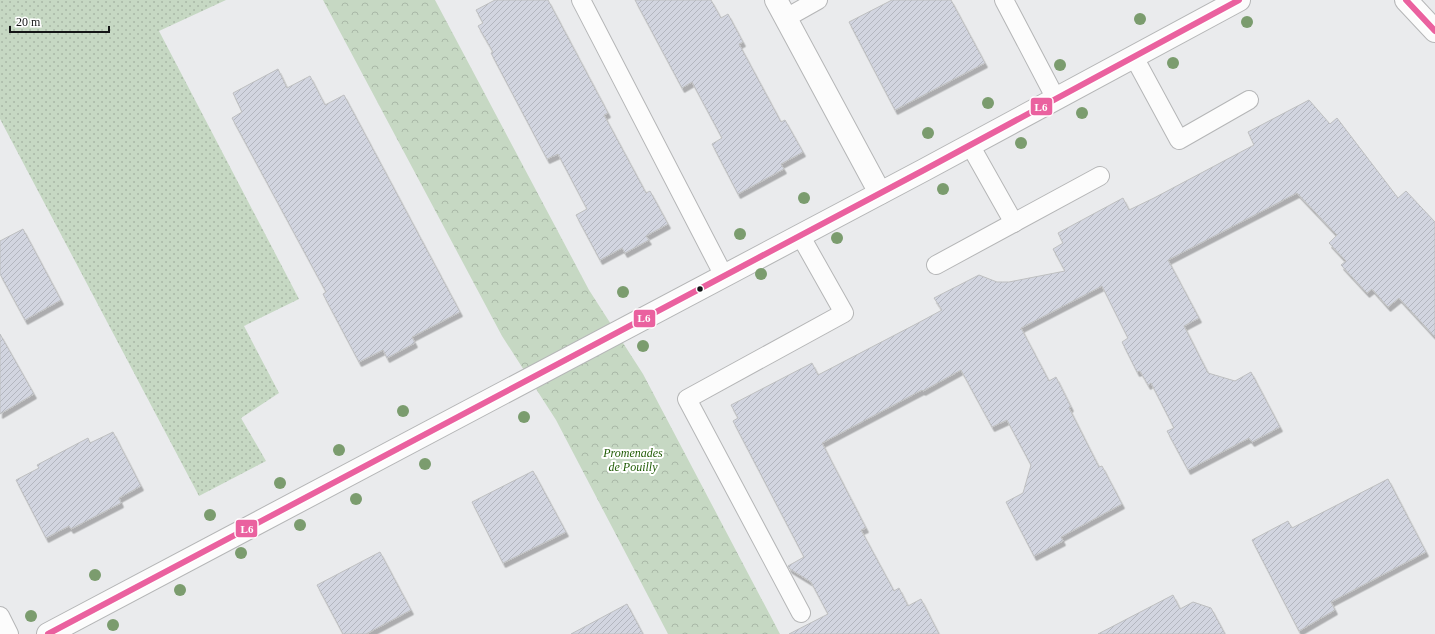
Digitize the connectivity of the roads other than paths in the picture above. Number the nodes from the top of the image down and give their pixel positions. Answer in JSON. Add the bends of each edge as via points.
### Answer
{"nodes":[{"id":1,"x":581,"y":0,"type":"edge"},
{"id":2,"x":818,"y":0,"type":"edge"},
{"id":3,"x":1004,"y":0,"type":"edge"},
{"id":4,"x":1239,"y":0,"type":"edge"},
{"id":5,"x":1406,"y":0,"type":"edge"},
{"id":6,"x":781,"y":9,"type":"edge"},
{"id":7,"x":1435,"y":30,"type":"edge"},
{"id":8,"x":1134,"y":57,"type":"junction"},
{"id":9,"x":1056,"y":99,"type":"junction"},
{"id":10,"x":1249,"y":100,"type":"dead end"},
{"id":11,"x":970,"y":145,"type":"junction"},
{"id":12,"x":1100,"y":176,"type":"dead end"},
{"id":13,"x":880,"y":193,"type":"junction"},
{"id":14,"x":1014,"y":223,"type":"junction"},
{"id":15,"x":800,"y":235,"type":"junction"},
{"id":16,"x":936,"y":265,"type":"dead end"},
{"id":17,"x":724,"y":276,"type":"junction"},
{"id":18,"x":801,"y":613,"type":"dead end"},
{"id":19,"x":0,"y":616,"type":"edge"},
{"id":20,"x":10,"y":634,"type":"edge"},
{"id":21,"x":48,"y":634,"type":"edge"}],
"edges":[{"from":1,"to":17,"type":"lane"},
{"from":2,"to":6,"type":"lane"},
{"from":3,"to":9,"type":"lane"},
{"from":4,"to":8,"type":"street"},
{"from":5,"to":7,"type":"street"},
{"from":6,"to":13,"type":"street"},
{"from":8,"to":9,"type":"street"},
{"from":8,"to":10,"type":"lane","via":[[1179,140]]},
{"from":9,"to":11,"type":"street"},
{"from":11,"to":13,"type":"street"},
{"from":11,"to":14,"type":"lane"},
{"from":12,"to":14,"type":"lane"},
{"from":13,"to":15,"type":"street"},
{"from":14,"to":16,"type":"lane"},
{"from":15,"to":17,"type":"street"},
{"from":15,"to":18,"type":"lane","via":[[844,313],[687,399]]},
{"from":17,"to":21,"type":"street"},
{"from":19,"to":20,"type":"lane"}]}
